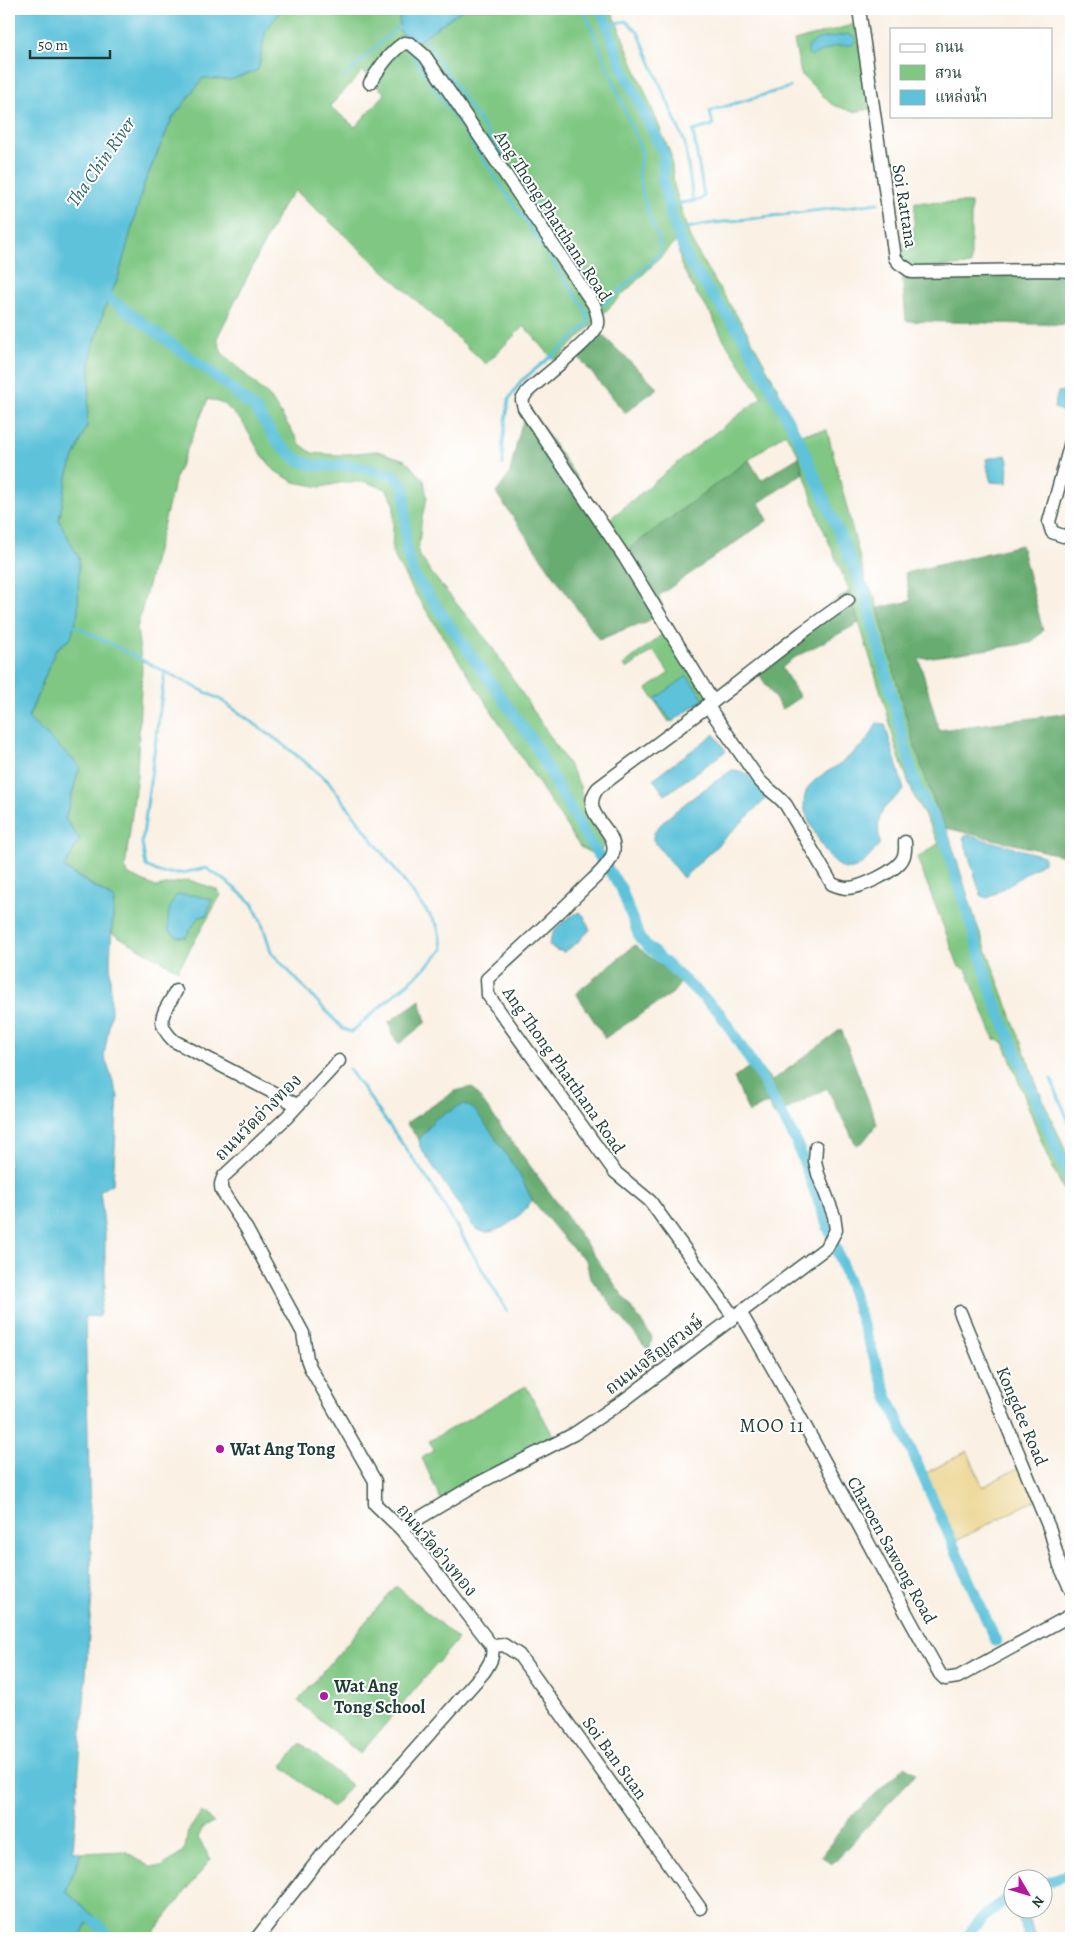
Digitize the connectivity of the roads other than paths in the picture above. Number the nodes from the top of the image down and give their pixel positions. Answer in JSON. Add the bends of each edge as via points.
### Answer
{"nodes":[{"id":1,"x":859,"y":9,"type":"edge"},
{"id":2,"x":370,"y":82,"type":"dead end"},
{"id":3,"x":1071,"y":271,"type":"edge"},
{"id":4,"x":1071,"y":442,"type":"edge"},
{"id":5,"x":1071,"y":534,"type":"edge"},
{"id":6,"x":848,"y":600,"type":"dead end"},
{"id":7,"x":710,"y":704,"type":"junction"},
{"id":8,"x":905,"y":842,"type":"dead end"},
{"id":9,"x":176,"y":991,"type":"dead end"},
{"id":10,"x":339,"y":1061,"type":"dead end"},
{"id":11,"x":298,"y":1105,"type":"junction"},
{"id":12,"x":816,"y":1147,"type":"dead end"},
{"id":13,"x":960,"y":1312,"type":"dead end"},
{"id":14,"x":737,"y":1314,"type":"junction"},
{"id":15,"x":401,"y":1529,"type":"junction"},
{"id":16,"x":1071,"y":1590,"type":"edge"},
{"id":17,"x":1071,"y":1615,"type":"edge"},
{"id":18,"x":492,"y":1646,"type":"junction"},
{"id":19,"x":700,"y":1908,"type":"dead end"},
{"id":20,"x":257,"y":1938,"type":"edge"}],
"edges":[{"from":1,"to":3,"type":"street","name":"Soi Rattana","via":[[895,258],[899,263],[912,272]]},
{"from":2,"to":7,"type":"street","name":"Ang Thong Phatthana Road","via":[[384,61],[404,43],[411,44],[425,56],[594,305],[598,326],[527,392],[522,400],[524,408],[625,558]]},
{"from":4,"to":5,"type":"street","via":[[1049,522],[1052,532],[1057,535]]},
{"from":6,"to":7,"type":"street","name":"Ang Thong Phatthana Road"},
{"from":7,"to":8,"type":"street","name":"Ang Thong Phatthana Road","via":[[759,780],[786,805],[832,884],[857,887],[879,877],[903,859]]},
{"from":7,"to":14,"type":"street","name":"Ang Thong Phatthana Road","via":[[598,788],[591,804],[612,840],[612,856],[594,878],[487,979],[488,994],[595,1147],[615,1172],[650,1202]]},
{"from":9,"to":11,"type":"street","via":[[161,1024],[174,1042]]},
{"from":10,"to":11,"type":"street","name":"ถนนวัดอ่างทอง"},
{"from":11,"to":15,"type":"street","name":"ถนนวัดอ่างทอง","via":[[224,1176],[220,1182],[222,1191],[246,1228],[303,1333],[310,1368],[375,1481],[375,1504]]},
{"from":12,"to":14,"type":"street","name":"ถนนเจริญสวงษ์","via":[[818,1174],[836,1230],[830,1242]]},
{"from":13,"to":16,"type":"street","name":"Kongdee Road","via":[[1050,1530]]},
{"from":14,"to":15,"type":"street","name":"ถนนเจริญสวงษ์","via":[[590,1423],[475,1484]]},
{"from":14,"to":17,"type":"street","name":"Charoen Sawong Road","via":[[770,1363],[945,1679],[958,1677]]},
{"from":15,"to":18,"type":"street","name":"ถนนวัดอ่างทอง"},
{"from":18,"to":19,"type":"street","name":"Soi Ban Suan","via":[[504,1645],[519,1655]]},
{"from":18,"to":20,"type":"street","via":[[491,1662],[484,1672],[317,1862]]}]}
